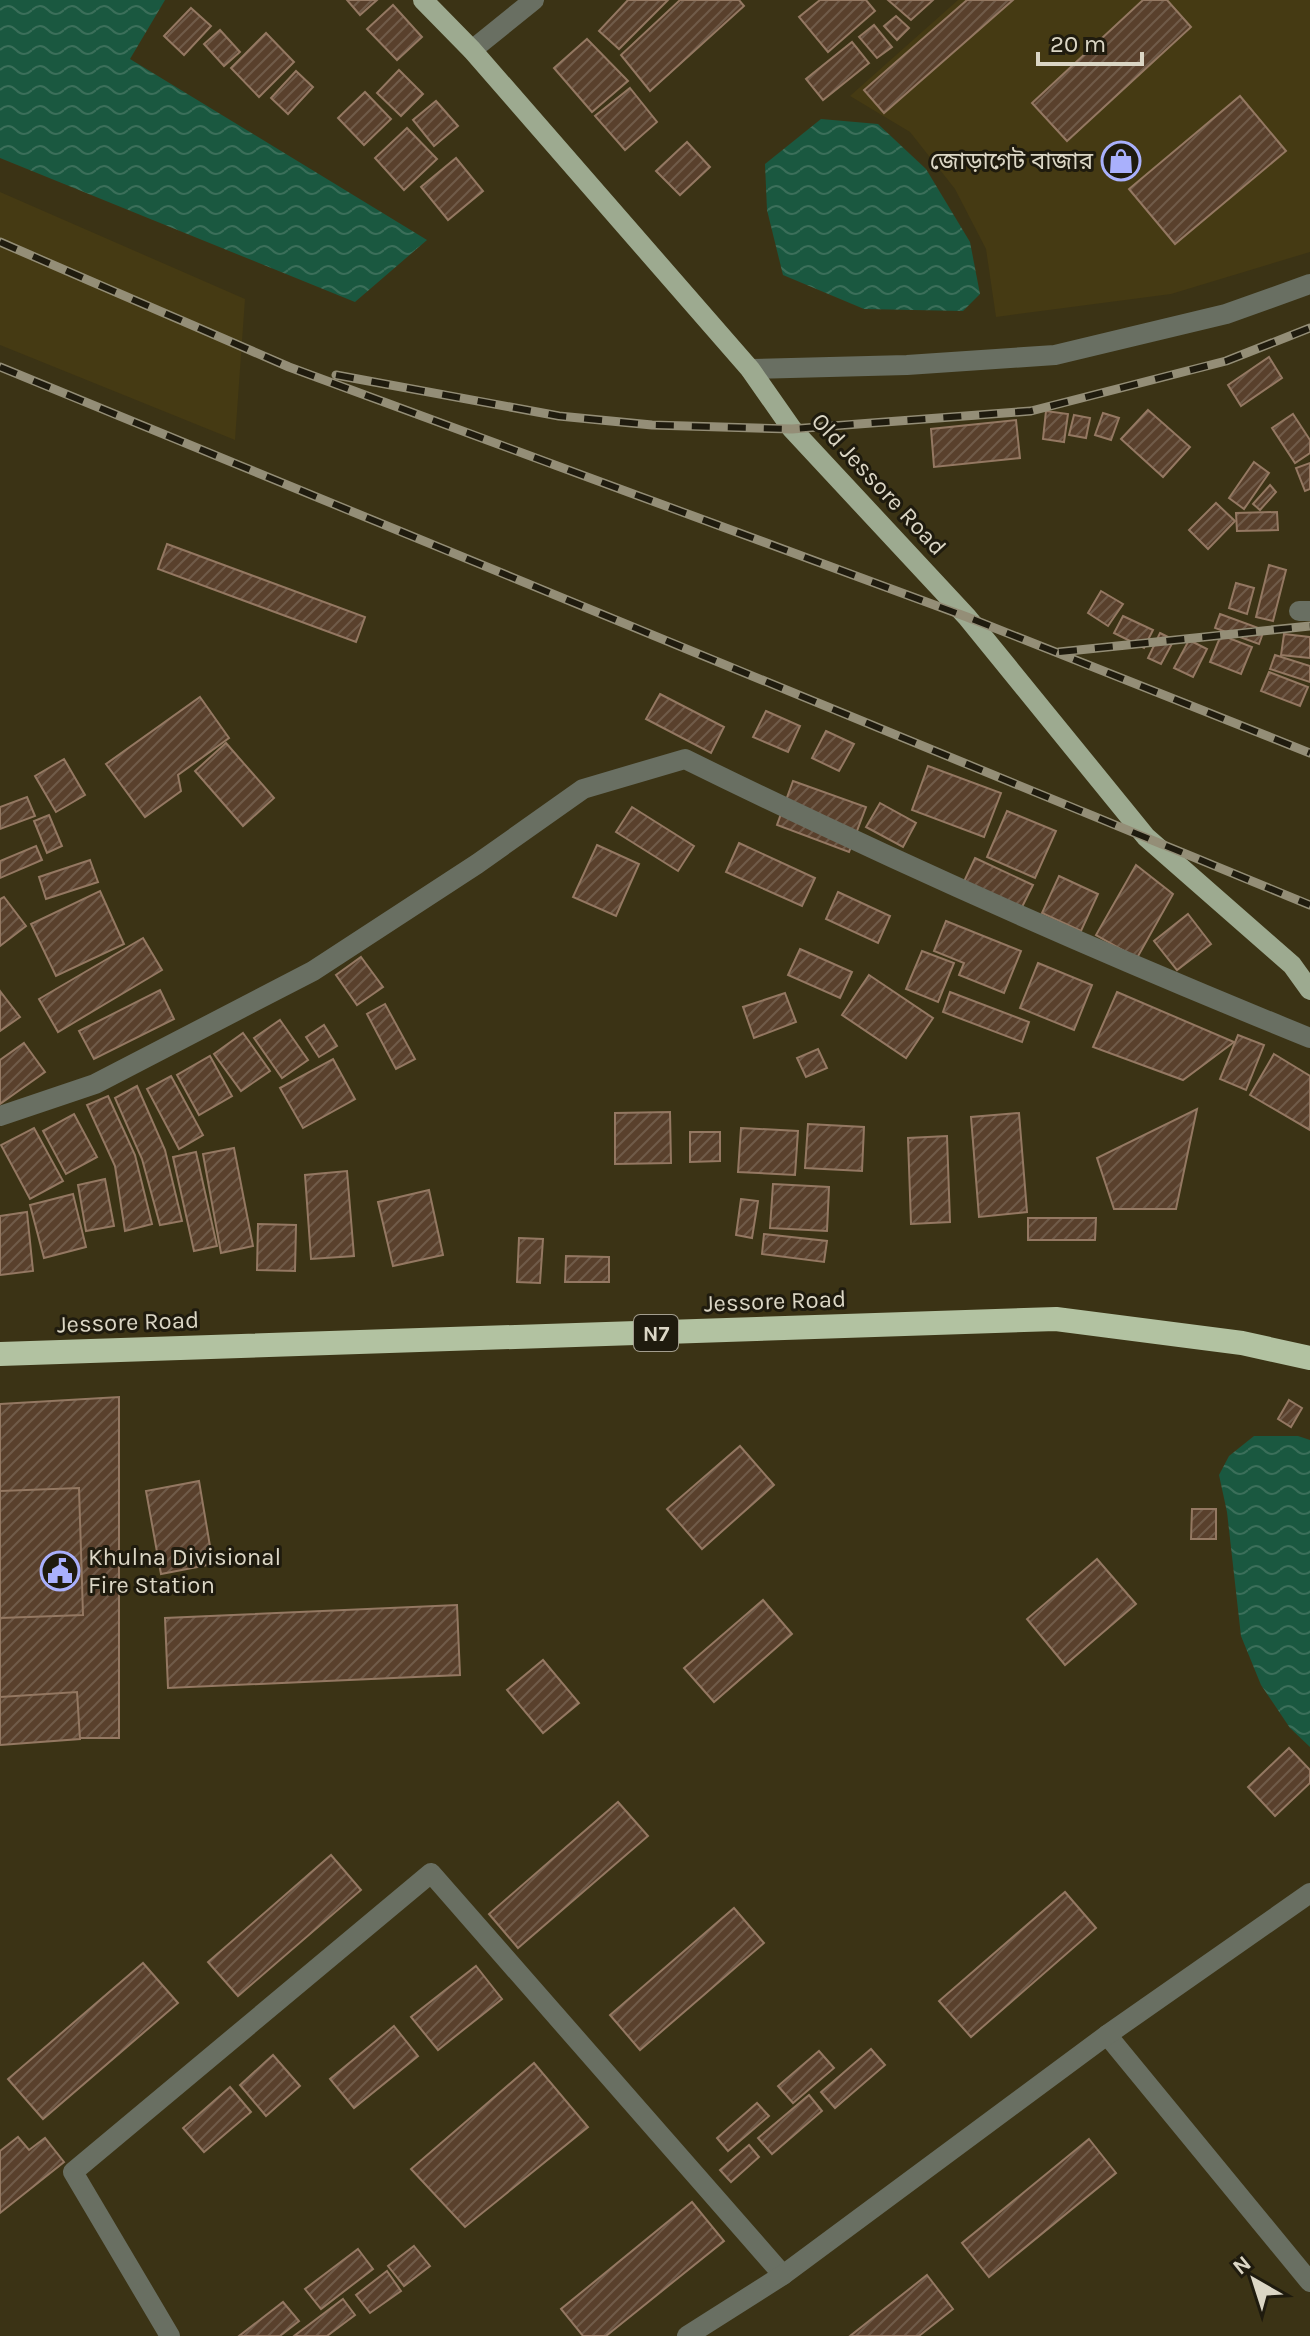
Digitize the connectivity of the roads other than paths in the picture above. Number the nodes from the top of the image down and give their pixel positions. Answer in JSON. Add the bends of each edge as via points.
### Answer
{"nodes":[{"id":1,"x":423,"y":0,"type":"edge"},
{"id":2,"x":534,"y":0,"type":"edge"},
{"id":3,"x":472,"y":50,"type":"junction"},
{"id":4,"x":1310,"y":284,"type":"edge"},
{"id":5,"x":750,"y":369,"type":"junction"},
{"id":6,"x":1310,"y":990,"type":"edge"},
{"id":7,"x":1310,"y":1038,"type":"edge"},
{"id":8,"x":0,"y":1116,"type":"edge"},
{"id":9,"x":0,"y":1354,"type":"edge"},
{"id":10,"x":1310,"y":1358,"type":"edge"},
{"id":11,"x":1310,"y":1893,"type":"edge"},
{"id":12,"x":1107,"y":2035,"type":"junction"},
{"id":13,"x":783,"y":2275,"type":"junction"},
{"id":14,"x":1310,"y":2282,"type":"edge"},
{"id":15,"x":170,"y":2336,"type":"edge"},
{"id":16,"x":687,"y":2336,"type":"edge"}],
"edges":[{"from":1,"to":3,"type":"main road","name":"Old Jessore Road"},
{"from":2,"to":3,"type":"street"},
{"from":3,"to":5,"type":"main road","name":"Old Jessore Road"},
{"from":4,"to":5,"type":"street","via":[[1226,314],[1055,355]]},
{"from":5,"to":6,"type":"main road","name":"Old Jessore Road","via":[[792,429],[967,617],[1146,837],[1292,965]]},
{"from":7,"to":8,"type":"street","via":[[864,847],[685,759],[583,789],[313,971],[95,1084]]},
{"from":9,"to":10,"type":"highway","name":"Jessore Road","number":"N7","via":[[1056,1319],[1242,1343]]},
{"from":11,"to":12,"type":"street"},
{"from":12,"to":13,"type":"street"},
{"from":12,"to":14,"type":"street"},
{"from":13,"to":15,"type":"street","via":[[431,1873],[73,2172]]},
{"from":13,"to":16,"type":"street"}]}
